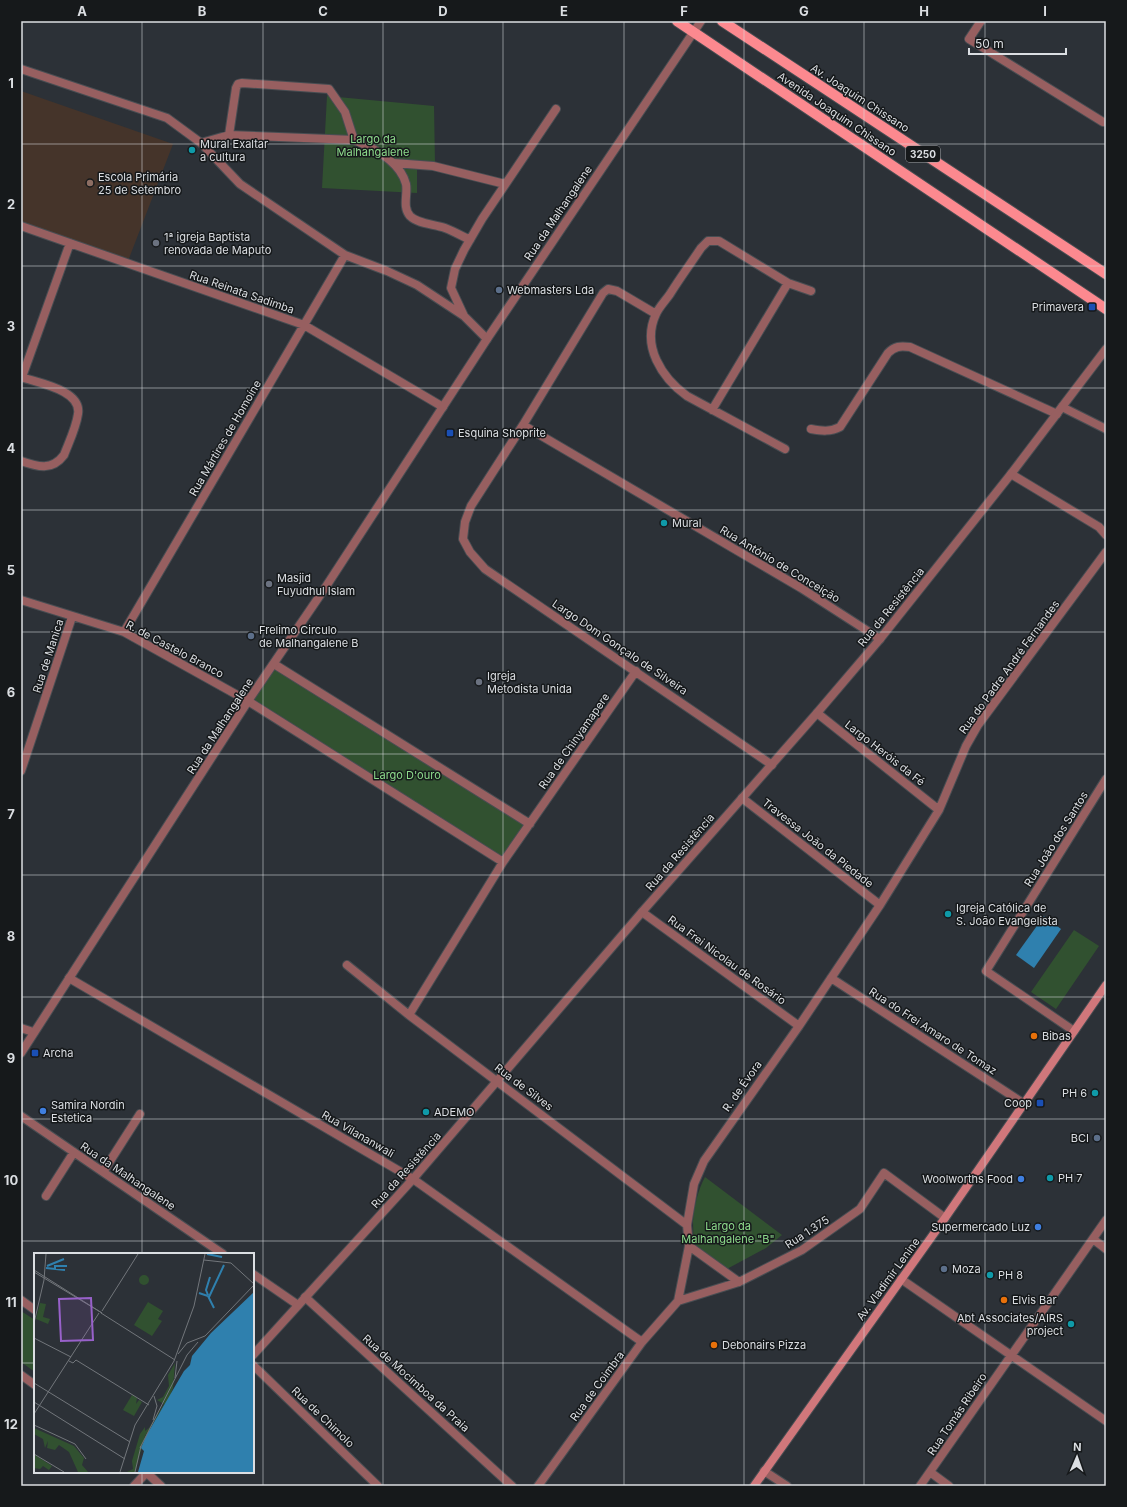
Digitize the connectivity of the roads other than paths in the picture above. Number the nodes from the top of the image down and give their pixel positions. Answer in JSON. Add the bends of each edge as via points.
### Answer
{"nodes":[{"id":1,"x":676,"y":21,"type":"edge"},
{"id":2,"x":701,"y":21,"type":"edge"},
{"id":3,"x":722,"y":21,"type":"edge"},
{"id":4,"x":981,"y":21,"type":"edge"},
{"id":5,"x":694,"y":32,"type":"junction"},
{"id":6,"x":21,"y":69,"type":"edge"},
{"id":7,"x":556,"y":109,"type":"dead end"},
{"id":8,"x":1103,"y":122,"type":"dead end"},
{"id":9,"x":229,"y":134,"type":"junction"},
{"id":10,"x":354,"y":140,"type":"junction"},
{"id":11,"x":201,"y":143,"type":"junction"},
{"id":12,"x":394,"y":163,"type":"junction"},
{"id":13,"x":506,"y":184,"type":"junction"},
{"id":14,"x":21,"y":226,"type":"edge"},
{"id":15,"x":470,"y":240,"type":"junction"},
{"id":16,"x":70,"y":243,"type":"junction"},
{"id":17,"x":345,"y":255,"type":"junction"},
{"id":18,"x":1106,"y":274,"type":"edge"},
{"id":19,"x":788,"y":283,"type":"junction"},
{"id":20,"x":811,"y":291,"type":"dead end"},
{"id":21,"x":1106,"y":309,"type":"edge"},
{"id":22,"x":656,"y":314,"type":"junction"},
{"id":23,"x":464,"y":316,"type":"junction"},
{"id":24,"x":304,"y":326,"type":"junction"},
{"id":25,"x":487,"y":339,"type":"junction"},
{"id":26,"x":1106,"y":349,"type":"edge"},
{"id":27,"x":21,"y":377,"type":"edge"},
{"id":28,"x":441,"y":410,"type":"junction"},
{"id":29,"x":712,"y":410,"type":"junction"},
{"id":30,"x":1059,"y":411,"type":"junction"},
{"id":31,"x":523,"y":425,"type":"junction"},
{"id":32,"x":811,"y":429,"type":"dead end"},
{"id":33,"x":1106,"y":429,"type":"edge"},
{"id":34,"x":785,"y":449,"type":"dead end"},
{"id":35,"x":21,"y":461,"type":"edge"},
{"id":36,"x":1011,"y":474,"type":"junction"},
{"id":37,"x":1106,"y":535,"type":"edge"},
{"id":38,"x":1106,"y":552,"type":"edge"},
{"id":39,"x":21,"y":600,"type":"edge"},
{"id":40,"x":72,"y":617,"type":"junction"},
{"id":41,"x":124,"y":632,"type":"junction"},
{"id":42,"x":880,"y":639,"type":"junction"},
{"id":43,"x":274,"y":664,"type":"junction"},
{"id":44,"x":636,"y":671,"type":"junction"},
{"id":45,"x":248,"y":701,"type":"junction"},
{"id":46,"x":817,"y":714,"type":"junction"},
{"id":47,"x":772,"y":765,"type":"junction"},
{"id":48,"x":21,"y":771,"type":"edge"},
{"id":49,"x":1106,"y":779,"type":"edge"},
{"id":50,"x":742,"y":798,"type":"junction"},
{"id":51,"x":939,"y":810,"type":"junction"},
{"id":52,"x":530,"y":824,"type":"junction"},
{"id":53,"x":504,"y":862,"type":"junction"},
{"id":54,"x":880,"y":905,"type":"junction"},
{"id":55,"x":642,"y":912,"type":"junction"},
{"id":56,"x":346,"y":965,"type":"dead end"},
{"id":57,"x":69,"y":978,"type":"junction"},
{"id":58,"x":831,"y":978,"type":"junction"},
{"id":59,"x":1106,"y":985,"type":"edge"},
{"id":60,"x":409,"y":1015,"type":"junction"},
{"id":61,"x":799,"y":1026,"type":"junction"},
{"id":62,"x":21,"y":1028,"type":"edge"},
{"id":63,"x":1074,"y":1031,"type":"junction"},
{"id":64,"x":33,"y":1032,"type":"junction"},
{"id":65,"x":21,"y":1053,"type":"edge"},
{"id":66,"x":498,"y":1081,"type":"junction"},
{"id":67,"x":1023,"y":1103,"type":"junction"},
{"id":68,"x":140,"y":1114,"type":"dead end"},
{"id":69,"x":21,"y":1116,"type":"edge"},
{"id":70,"x":74,"y":1152,"type":"junction"},
{"id":71,"x":103,"y":1172,"type":"junction"},
{"id":72,"x":414,"y":1179,"type":"junction"},
{"id":73,"x":46,"y":1196,"type":"dead end"},
{"id":74,"x":945,"y":1218,"type":"junction"},
{"id":75,"x":1106,"y":1220,"type":"edge"},
{"id":76,"x":687,"y":1226,"type":"junction"},
{"id":77,"x":1093,"y":1239,"type":"junction"},
{"id":78,"x":689,"y":1246,"type":"junction"},
{"id":79,"x":1106,"y":1248,"type":"edge"},
{"id":80,"x":222,"y":1253,"type":"edge"},
{"id":81,"x":254,"y":1275,"type":"edge"},
{"id":82,"x":901,"y":1279,"type":"junction"},
{"id":83,"x":739,"y":1282,"type":"junction"},
{"id":84,"x":305,"y":1297,"type":"junction"},
{"id":85,"x":21,"y":1300,"type":"edge"},
{"id":86,"x":678,"y":1301,"type":"junction"},
{"id":87,"x":298,"y":1305,"type":"junction"},
{"id":88,"x":34,"y":1309,"type":"edge"},
{"id":89,"x":642,"y":1342,"type":"junction"},
{"id":90,"x":254,"y":1354,"type":"edge"},
{"id":91,"x":1011,"y":1354,"type":"junction"},
{"id":92,"x":254,"y":1366,"type":"edge"},
{"id":93,"x":21,"y":1375,"type":"edge"},
{"id":94,"x":34,"y":1385,"type":"edge"},
{"id":95,"x":1106,"y":1421,"type":"edge"},
{"id":96,"x":764,"y":1471,"type":"junction"},
{"id":97,"x":930,"y":1472,"type":"junction"},
{"id":98,"x":146,"y":1473,"type":"edge"},
{"id":99,"x":148,"y":1473,"type":"edge"},
{"id":100,"x":134,"y":1486,"type":"edge"},
{"id":101,"x":161,"y":1486,"type":"edge"},
{"id":102,"x":378,"y":1486,"type":"edge"},
{"id":103,"x":512,"y":1486,"type":"edge"},
{"id":104,"x":538,"y":1486,"type":"edge"},
{"id":105,"x":754,"y":1486,"type":"edge"},
{"id":106,"x":787,"y":1486,"type":"edge"},
{"id":107,"x":920,"y":1486,"type":"edge"},
{"id":108,"x":949,"y":1486,"type":"edge"}],
"edges":[{"from":1,"to":5,"type":"main road"},
{"from":2,"to":5,"type":"street","name":"Rua da Malhangalene"},
{"from":3,"to":18,"type":"main road","name":"Av. Joaquim Chissano","number":"3250"},
{"from":4,"to":8,"type":"street","via":[[970,39]]},
{"from":5,"to":21,"type":"main road","name":"Avenida Joaquim Chissano"},
{"from":5,"to":25,"type":"street","name":"Rua da Malhangalene"},
{"from":6,"to":11,"type":"street","via":[[167,118]]},
{"from":7,"to":13,"type":"street"},
{"from":9,"to":10,"type":"street"},
{"from":9,"to":10,"type":"street","via":[[236,88],[242,83],[329,89],[345,112]]},
{"from":9,"to":11,"type":"street"},
{"from":10,"to":12,"type":"street","via":[[371,147]]},
{"from":11,"to":17,"type":"street","via":[[240,184]]},
{"from":12,"to":13,"type":"street","via":[[433,166]]},
{"from":12,"to":15,"type":"street","via":[[406,184],[406,208],[410,216]]},
{"from":13,"to":15,"type":"street"},
{"from":14,"to":16,"type":"street","name":"Rua Reinata Sadimba"},
{"from":15,"to":23,"type":"street","via":[[455,269],[451,288]]},
{"from":16,"to":24,"type":"street","name":"Rua Reinata Sadimba"},
{"from":16,"to":27,"type":"street"},
{"from":17,"to":23,"type":"street","via":[[417,285]]},
{"from":17,"to":24,"type":"street","name":"Rua Mártires de Homoíne"},
{"from":19,"to":20,"type":"street"},
{"from":19,"to":22,"type":"street","via":[[719,241],[708,241]]},
{"from":19,"to":29,"type":"street"},
{"from":22,"to":29,"type":"street","via":[[652,329],[652,345],[655,359],[663,374],[674,388]]},
{"from":22,"to":31,"type":"street","via":[[617,291],[608,290],[603,293]]},
{"from":23,"to":25,"type":"street"},
{"from":24,"to":28,"type":"street","name":"Rua Reinata Sadimba"},
{"from":24,"to":41,"type":"street","name":"Rua Mártires de Homoíne"},
{"from":25,"to":28,"type":"street","name":"Rua da Malhangalene"},
{"from":26,"to":30,"type":"street","name":"Rua da Resistência"},
{"from":27,"to":35,"type":"street","via":[[69,394],[77,406],[78,414],[60,461],[46,467],[37,467]]},
{"from":28,"to":43,"type":"street","name":"Rua da Malhangalene"},
{"from":29,"to":34,"type":"street"},
{"from":30,"to":32,"type":"street","via":[[910,347],[901,346],[888,353],[840,427],[834,431]]},
{"from":30,"to":33,"type":"street"},
{"from":30,"to":36,"type":"street","name":"Rua da Resistência"},
{"from":31,"to":42,"type":"street","name":"Rua António de Conceição","via":[[801,588]]},
{"from":31,"to":44,"type":"street","name":"Largo Dom Gonçalo de Silveira","via":[[471,506],[465,522],[463,539],[485,570]]},
{"from":36,"to":37,"type":"street","via":[[1099,527]]},
{"from":36,"to":42,"type":"street","name":"Rua da Resistência"},
{"from":38,"to":51,"type":"street","name":"Rua do Padre André Fernandes","via":[[978,725],[966,746]]},
{"from":39,"to":40,"type":"street","name":"R. de Castelo Branco"},
{"from":40,"to":41,"type":"street","name":"R. de Castelo Branco"},
{"from":40,"to":48,"type":"street","name":"Rua de Manica"},
{"from":41,"to":45,"type":"street","name":"R. de Castelo Branco"},
{"from":42,"to":46,"type":"street","name":"Rua da Resistência"},
{"from":43,"to":45,"type":"street","name":"Rua da Malhangalene"},
{"from":43,"to":52,"type":"street"},
{"from":44,"to":47,"type":"street","name":"Largo Dom Gonçalo de Silveira"},
{"from":44,"to":52,"type":"street","name":"Rua de Chinyamapere"},
{"from":45,"to":53,"type":"street"},
{"from":45,"to":57,"type":"street","name":"Rua da Malhangalene"},
{"from":46,"to":47,"type":"street","name":"Rua da Resistência"},
{"from":46,"to":51,"type":"street","name":"Largo Heróis da Fé"},
{"from":47,"to":50,"type":"street","name":"Rua da Resistência"},
{"from":49,"to":63,"type":"street","name":"Rua João dos Santos","via":[[986,972]]},
{"from":50,"to":54,"type":"street","name":"Travessa João da Piedade"},
{"from":50,"to":55,"type":"street","name":"Rua da Resistência"},
{"from":51,"to":54,"type":"street","name":"Rua do Padre André Fernandes"},
{"from":52,"to":53,"type":"street","name":"Rua de Chinyamapere"},
{"from":53,"to":60,"type":"street"},
{"from":54,"to":58,"type":"street","name":"R. de Évora"},
{"from":55,"to":61,"type":"street","name":"Rua Frei Nicolau de Rosário"},
{"from":55,"to":66,"type":"street","name":"Rua da Resistência"},
{"from":56,"to":60,"type":"street","name":"Rua de Silves"},
{"from":57,"to":64,"type":"street","name":"Rua da Malhangalene"},
{"from":57,"to":72,"type":"street","name":"Rua Vilananwali"},
{"from":58,"to":61,"type":"street","name":"R. de Évora"},
{"from":58,"to":67,"type":"street","name":"Rua do Frei Amaro de Tomaz"},
{"from":59,"to":63,"type":"main road","name":"Av. Vladimir Lenine"},
{"from":60,"to":66,"type":"street","name":"Rua de Silves"},
{"from":61,"to":76,"type":"street","name":"R. de Évora","via":[[704,1161],[694,1184]]},
{"from":62,"to":64,"type":"street"},
{"from":63,"to":67,"type":"main road","name":"Av. Vladimir Lenine"},
{"from":64,"to":65,"type":"street","name":"Rua da Malhangalene"},
{"from":66,"to":72,"type":"street","name":"Rua da Resistência"},
{"from":66,"to":76,"type":"street","name":"Rua de Silves"},
{"from":67,"to":74,"type":"main road","name":"Av. Vladimir Lenine"},
{"from":68,"to":71,"type":"street"},
{"from":69,"to":70,"type":"street","name":"Rua da Malhangalene"},
{"from":70,"to":71,"type":"street","name":"Rua da Malhangalene"},
{"from":70,"to":73,"type":"street"},
{"from":71,"to":80,"type":"street","name":"Rua da Malhangalene"},
{"from":72,"to":84,"type":"street","name":"Rua da Resistência"},
{"from":72,"to":89,"type":"street","name":"Rua Vilananwali"},
{"from":74,"to":82,"type":"main road","name":"Av. Vladimir Lenine"},
{"from":74,"to":83,"type":"street","name":"Rua 1.375","via":[[884,1173],[860,1209],[802,1250]]},
{"from":75,"to":77,"type":"street","name":"Rua Tomás Ribeiro"},
{"from":76,"to":78,"type":"street","name":"R. de Évora"},
{"from":77,"to":79,"type":"street"},
{"from":77,"to":91,"type":"street","name":"Rua Tomás Ribeiro"},
{"from":78,"to":83,"type":"street"},
{"from":78,"to":86,"type":"street","name":"R. de Évora"},
{"from":81,"to":87,"type":"street"},
{"from":82,"to":91,"type":"street"},
{"from":82,"to":96,"type":"main road","name":"Av. Vladimir Lenine"},
{"from":83,"to":86,"type":"street","name":"Rua 1.375"},
{"from":84,"to":87,"type":"street","name":"Rua da Resistência"},
{"from":84,"to":103,"type":"street","name":"Rua de Mocimboa da Praia"},
{"from":85,"to":88,"type":"street"},
{"from":86,"to":89,"type":"street","name":"Rua de Coimbra"},
{"from":87,"to":90,"type":"street","name":"Rua da Resistência"},
{"from":89,"to":104,"type":"street","name":"Rua de Coimbra"},
{"from":91,"to":95,"type":"street"},
{"from":91,"to":97,"type":"street","name":"Rua Tomás Ribeiro"},
{"from":92,"to":102,"type":"street","name":"Rua de Chimolo"},
{"from":93,"to":94,"type":"street"},
{"from":96,"to":105,"type":"main road","name":"Av. Vladimir Lenine"},
{"from":96,"to":106,"type":"street"},
{"from":97,"to":107,"type":"street","name":"Rua Tomás Ribeiro"},
{"from":97,"to":108,"type":"street"},
{"from":98,"to":100,"type":"street"},
{"from":99,"to":101,"type":"street"}]}
